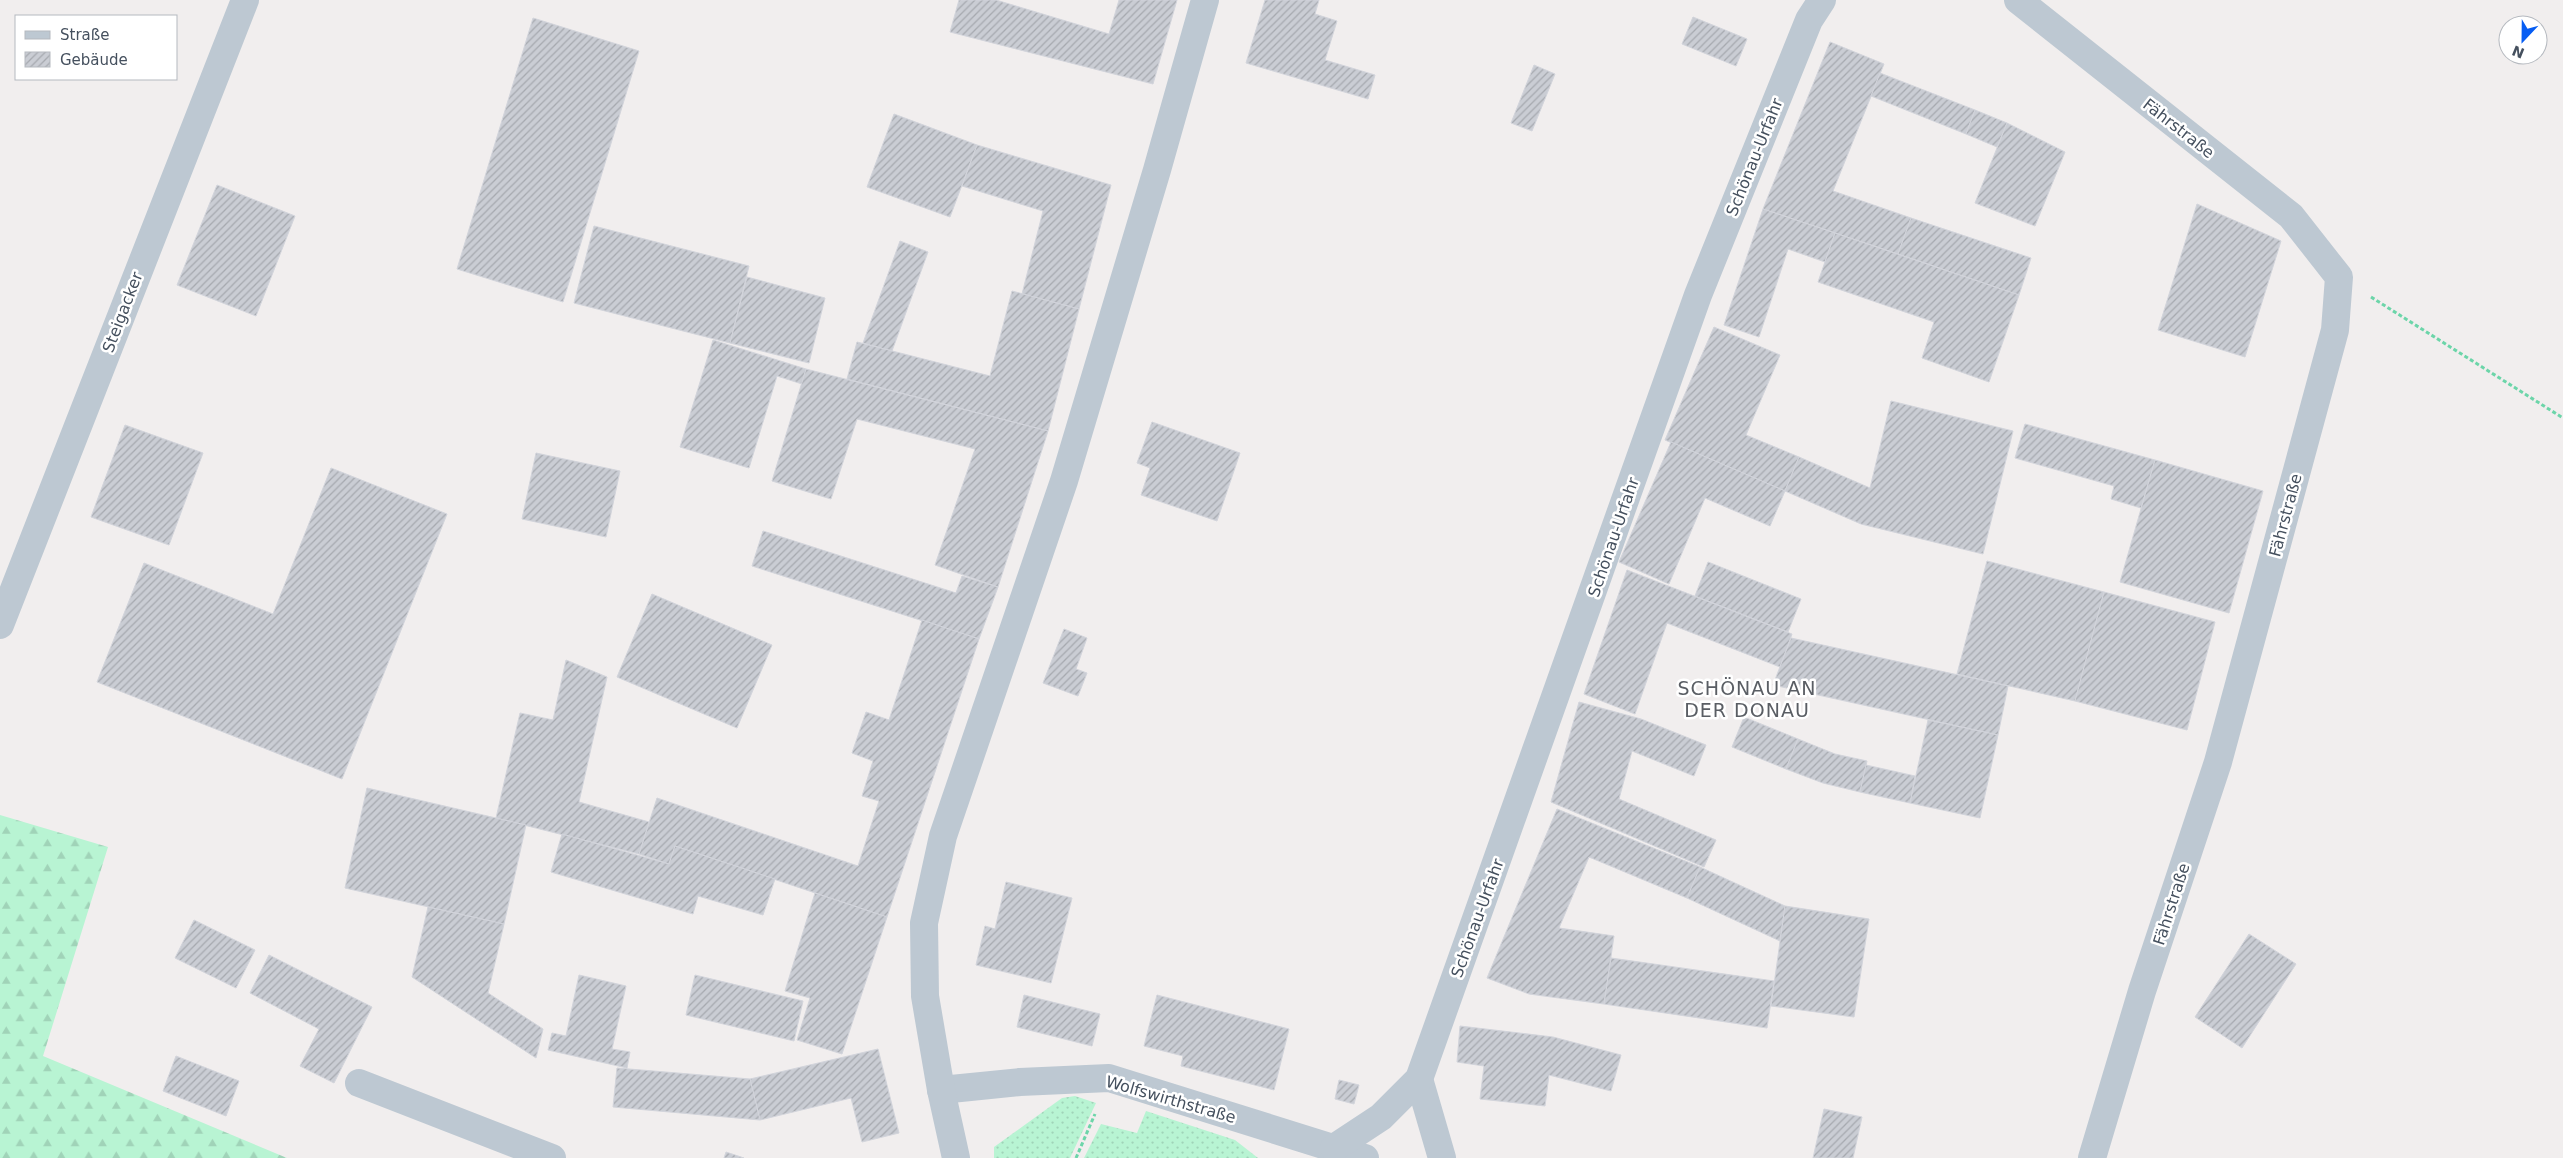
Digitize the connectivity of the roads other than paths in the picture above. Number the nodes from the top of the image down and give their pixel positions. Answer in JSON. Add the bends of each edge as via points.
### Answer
{"nodes":[{"id":1,"x":245,"y":0,"type":"edge"},
{"id":2,"x":1206,"y":0,"type":"edge"},
{"id":3,"x":1822,"y":0,"type":"edge"},
{"id":4,"x":2018,"y":0,"type":"edge"},
{"id":5,"x":0,"y":626,"type":"edge"},
{"id":6,"x":1420,"y":1079,"type":"junction"},
{"id":7,"x":359,"y":1083,"type":"dead end"},
{"id":8,"x":941,"y":1090,"type":"junction"},
{"id":9,"x":1298,"y":1148,"type":"edge"},
{"id":10,"x":1334,"y":1148,"type":"junction"},
{"id":11,"x":552,"y":1158,"type":"edge"},
{"id":12,"x":956,"y":1158,"type":"edge"},
{"id":13,"x":1365,"y":1158,"type":"edge"},
{"id":14,"x":1442,"y":1158,"type":"edge"},
{"id":15,"x":2092,"y":1158,"type":"edge"}],
"edges":[{"from":1,"to":5,"type":"street","name":"Steigacker"},
{"from":2,"to":8,"type":"street","via":[[1064,481],[943,836],[924,924],[925,996]]},
{"from":3,"to":6,"type":"street","name":"Schönau-Urfahr","via":[[1809,20],[1698,294]]},
{"from":4,"to":15,"type":"street","name":"Fährstraße","via":[[2291,216],[2339,277],[2335,330],[2218,762],[2142,991]]},
{"from":6,"to":10,"type":"street","name":"Schönau-Urfahr","via":[[1381,1117]]},
{"from":6,"to":14,"type":"street"},
{"from":7,"to":11,"type":"street"},
{"from":8,"to":9,"type":"street","name":"Wolfswirthstraße","via":[[1110,1078]]},
{"from":8,"to":12,"type":"street"},
{"from":9,"to":10,"type":"street","name":"Wolfswirthstraße"},
{"from":10,"to":13,"type":"street","name":"Wolfswirthstraße"}]}
